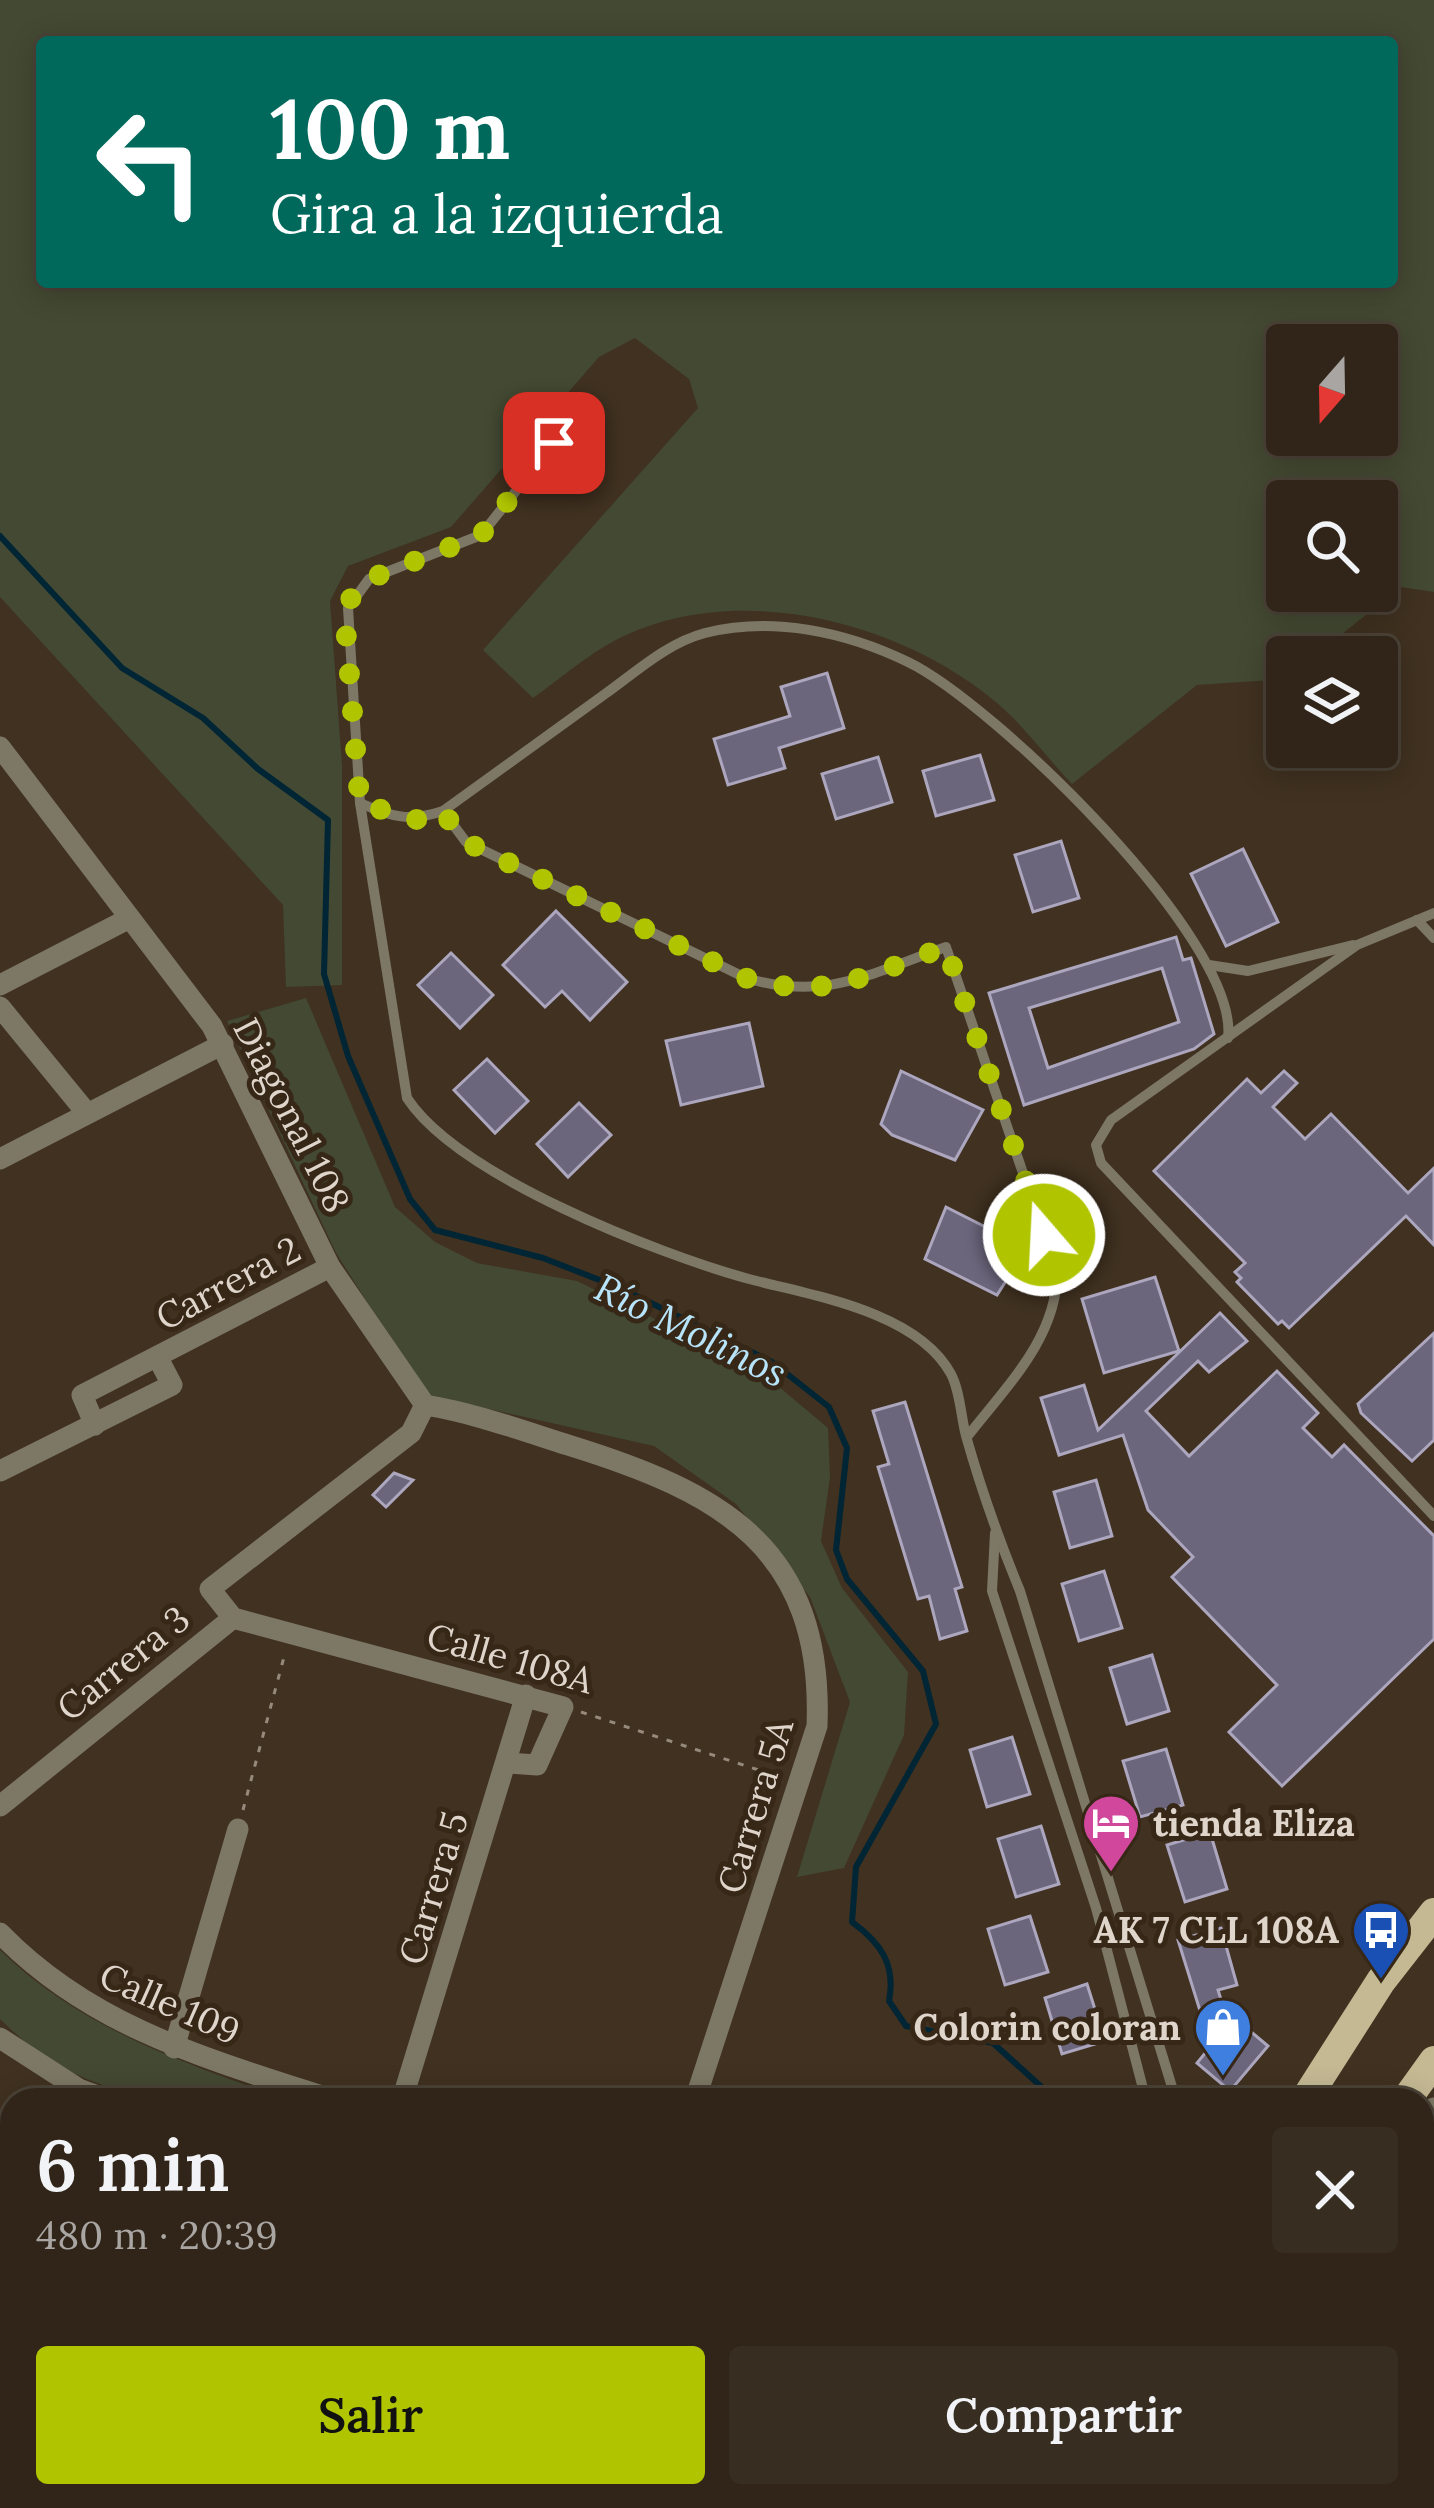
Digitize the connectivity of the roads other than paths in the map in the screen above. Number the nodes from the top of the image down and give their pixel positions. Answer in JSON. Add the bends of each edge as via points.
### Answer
{"nodes":[{"id":1,"x":578,"y":413,"type":"dead end"},
{"id":2,"x":0,"y":747,"type":"edge"},
{"id":3,"x":360,"y":803,"type":"junction"},
{"id":4,"x":442,"y":811,"type":"junction"},
{"id":5,"x":1434,"y":913,"type":"edge"},
{"id":6,"x":128,"y":919,"type":"junction"},
{"id":7,"x":1417,"y":920,"type":"junction"},
{"id":8,"x":1434,"y":938,"type":"edge"},
{"id":9,"x":1357,"y":945,"type":"junction"},
{"id":10,"x":1209,"y":965,"type":"junction"},
{"id":11,"x":0,"y":985,"type":"edge"},
{"id":12,"x":0,"y":1007,"type":"edge"},
{"id":13,"x":1228,"y":1038,"type":"junction"},
{"id":14,"x":223,"y":1044,"type":"junction"},
{"id":15,"x":86,"y":1112,"type":"junction"},
{"id":16,"x":0,"y":1159,"type":"edge"},
{"id":17,"x":330,"y":1267,"type":"junction"},
{"id":18,"x":158,"y":1358,"type":"junction"},
{"id":19,"x":425,"y":1405,"type":"junction"},
{"id":20,"x":94,"y":1425,"type":"junction"},
{"id":21,"x":967,"y":1437,"type":"junction"},
{"id":22,"x":0,"y":1471,"type":"edge"},
{"id":23,"x":1434,"y":1516,"type":"edge"},
{"id":24,"x":995,"y":1530,"type":"junction"},
{"id":25,"x":232,"y":1618,"type":"junction"},
{"id":26,"x":526,"y":1695,"type":"junction"},
{"id":27,"x":507,"y":1763,"type":"junction"},
{"id":28,"x":0,"y":1806,"type":"edge"},
{"id":29,"x":238,"y":1829,"type":"road end"},
{"id":30,"x":1434,"y":1913,"type":"edge"},
{"id":31,"x":0,"y":1933,"type":"edge"},
{"id":32,"x":0,"y":2038,"type":"edge"},
{"id":33,"x":174,"y":2048,"type":"junction"},
{"id":34,"x":1434,"y":2061,"type":"edge"},
{"id":35,"x":76,"y":2088,"type":"edge"},
{"id":36,"x":297,"y":2088,"type":"edge"},
{"id":37,"x":406,"y":2088,"type":"edge"},
{"id":38,"x":699,"y":2088,"type":"edge"},
{"id":39,"x":1143,"y":2088,"type":"edge"},
{"id":40,"x":1172,"y":2088,"type":"edge"},
{"id":41,"x":1313,"y":2088,"type":"edge"},
{"id":42,"x":1415,"y":2088,"type":"edge"}],
"edges":[{"from":1,"to":3,"type":"lane","via":[[481,535],[369,579],[351,598],[346,632]]},
{"from":2,"to":6,"type":"street","name":"Diagonal 108"},
{"from":3,"to":4,"type":"lane","via":[[415,820]]},
{"from":3,"to":21,"type":"lane","via":[[396,1056],[420,1119],[502,1177],[590,1219],[745,1278],[830,1296],[902,1330],[951,1373]]},
{"from":4,"to":10,"type":"lane","via":[[674,644],[744,628],[823,631],[912,663],[1007,730],[1165,902]]},
{"from":4,"to":21,"type":"lane","via":[[466,842],[746,978],[782,988],[818,991],[946,947],[1057,1273],[1057,1300],[1034,1350]]},
{"from":5,"to":7,"type":"lane"},
{"from":6,"to":11,"type":"street"},
{"from":6,"to":14,"type":"street","name":"Diagonal 108"},
{"from":7,"to":8,"type":"lane"},
{"from":7,"to":9,"type":"lane"},
{"from":9,"to":10,"type":"lane","via":[[1248,970]]},
{"from":9,"to":13,"type":"lane"},
{"from":10,"to":13,"type":"lane","via":[[1230,1018]]},
{"from":12,"to":15,"type":"street"},
{"from":13,"to":23,"type":"lane","via":[[1112,1120],[1097,1155]]},
{"from":14,"to":15,"type":"street"},
{"from":14,"to":17,"type":"street","name":"Diagonal 108"},
{"from":15,"to":16,"type":"street"},
{"from":17,"to":18,"type":"street","name":"Carrera 2"},
{"from":17,"to":19,"type":"street","name":"Diagonal 108"},
{"from":18,"to":20,"type":"street","name":"Carrera 2","via":[[82,1395]]},
{"from":18,"to":20,"type":"street","name":"Carrera 2","via":[[172,1385]]},
{"from":19,"to":25,"type":"street","name":"Carrera 3","via":[[411,1433],[210,1589]]},
{"from":19,"to":38,"type":"street","name":"Carrera 5A","via":[[636,1466],[732,1513],[794,1590],[819,1688],[817,1726]]},
{"from":20,"to":22,"type":"street","name":"Carrera 2"},
{"from":21,"to":24,"type":"lane"},
{"from":24,"to":39,"type":"lane","via":[[992,1591],[1096,1908]]},
{"from":24,"to":40,"type":"lane"},
{"from":25,"to":26,"type":"street","name":"Calle 108A"},
{"from":25,"to":28,"type":"street","name":"Carrera 3"},
{"from":26,"to":27,"type":"street","name":"Carrera 5"},
{"from":26,"to":27,"type":"street","name":"Calle 108A","via":[[563,1707],[537,1765]]},
{"from":27,"to":37,"type":"street","name":"Carrera 5"},
{"from":29,"to":33,"type":"street"},
{"from":30,"to":41,"type":"main road"},
{"from":31,"to":33,"type":"street","name":"Calle 109","via":[[82,2004]]},
{"from":32,"to":35,"type":"street"},
{"from":33,"to":36,"type":"street","name":"Calle 109"},
{"from":34,"to":42,"type":"main road"}]}
